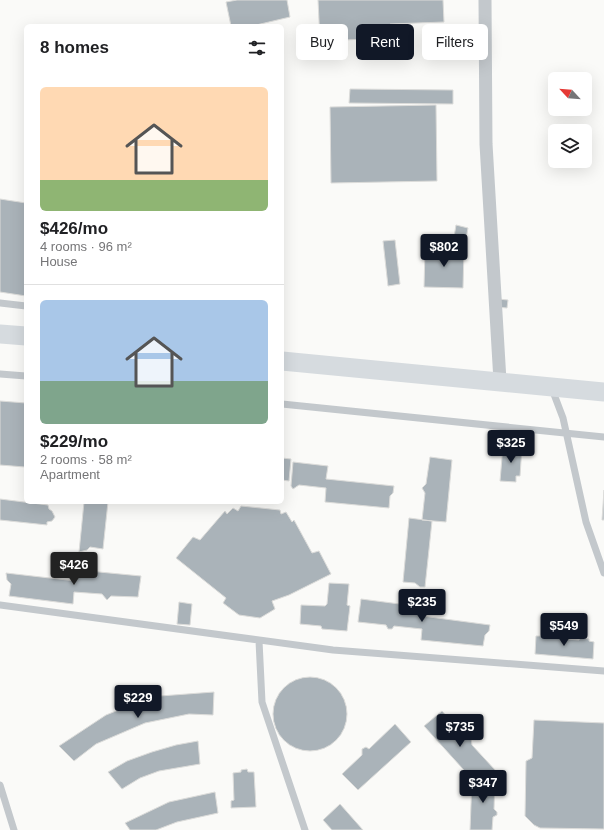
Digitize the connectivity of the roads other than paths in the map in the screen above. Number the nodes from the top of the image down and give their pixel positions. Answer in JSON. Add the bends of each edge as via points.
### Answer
{"nodes":[{"id":1,"x":485,"y":0,"type":"edge"},
{"id":2,"x":0,"y":303,"type":"edge"},
{"id":3,"x":24,"y":306,"type":"edge"},
{"id":4,"x":0,"y":334,"type":"edge"},
{"id":5,"x":24,"y":336,"type":"edge"},
{"id":6,"x":284,"y":361,"type":"edge"},
{"id":7,"x":0,"y":374,"type":"edge"},
{"id":8,"x":24,"y":376,"type":"edge"},
{"id":9,"x":500,"y":381,"type":"junction"},
{"id":10,"x":552,"y":387,"type":"junction"},
{"id":11,"x":604,"y":392,"type":"edge"},
{"id":12,"x":284,"y":404,"type":"edge"},
{"id":13,"x":566,"y":434,"type":"junction"},
{"id":14,"x":604,"y":437,"type":"edge"},
{"id":15,"x":604,"y":573,"type":"edge"},
{"id":16,"x":0,"y":606,"type":"edge"},
{"id":17,"x":259,"y":641,"type":"junction"},
{"id":18,"x":604,"y":671,"type":"edge"},
{"id":19,"x":0,"y":785,"type":"edge"},
{"id":20,"x":14,"y":830,"type":"edge"},
{"id":21,"x":306,"y":830,"type":"edge"}],
"edges":[{"from":1,"to":9,"type":"street","via":[[486,144]]},
{"from":2,"to":3,"type":"lane"},
{"from":4,"to":5,"type":"main road"},
{"from":6,"to":9,"type":"main road"},
{"from":7,"to":8,"type":"lane"},
{"from":9,"to":10,"type":"main road"},
{"from":10,"to":11,"type":"main road"},
{"from":10,"to":13,"type":"lane"},
{"from":12,"to":13,"type":"lane"},
{"from":13,"to":14,"type":"lane"},
{"from":13,"to":15,"type":"lane","via":[[586,522]]},
{"from":16,"to":17,"type":"lane"},
{"from":17,"to":18,"type":"lane","via":[[333,650]]},
{"from":17,"to":21,"type":"lane","via":[[262,702]]},
{"from":19,"to":20,"type":"lane"}]}
